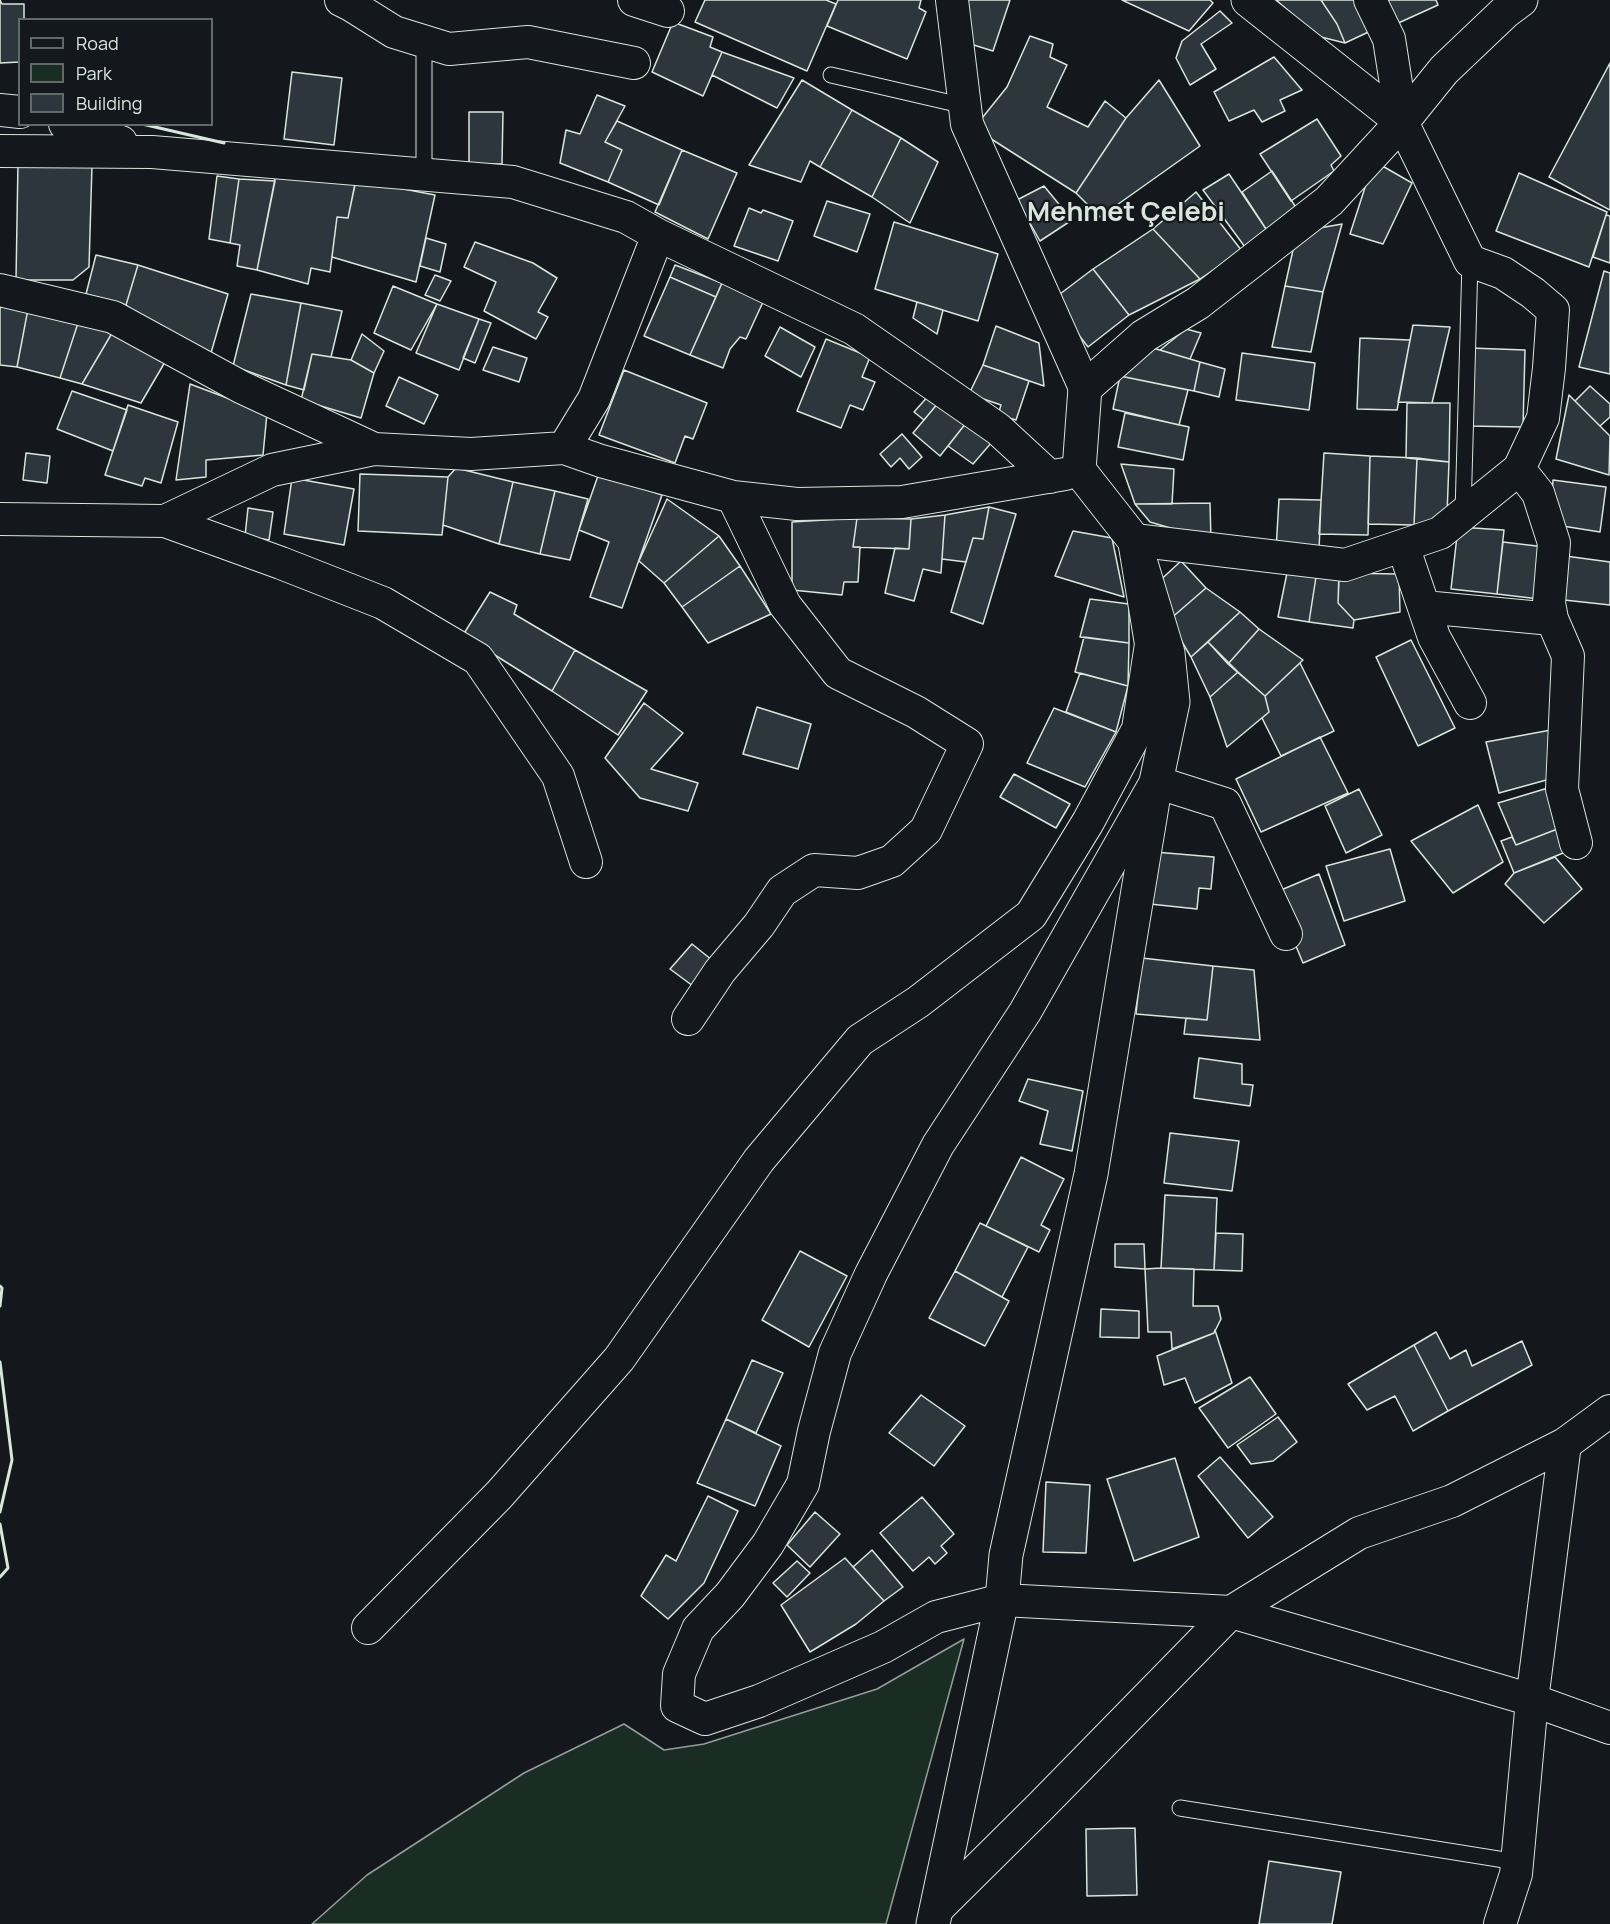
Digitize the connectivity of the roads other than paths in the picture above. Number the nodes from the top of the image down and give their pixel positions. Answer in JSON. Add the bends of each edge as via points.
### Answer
{"nodes":[{"id":1,"x":340,"y":0,"type":"edge"},
{"id":2,"x":634,"y":0,"type":"edge"},
{"id":3,"x":952,"y":0,"type":"edge"},
{"id":4,"x":1248,"y":0,"type":"edge"},
{"id":5,"x":1370,"y":0,"type":"edge"},
{"id":6,"x":1509,"y":4,"type":"edge"},
{"id":7,"x":668,"y":11,"type":"dead end"},
{"id":8,"x":424,"y":41,"type":"junction"},
{"id":9,"x":634,"y":63,"type":"dead end"},
{"id":10,"x":831,"y":75,"type":"dead end"},
{"id":11,"x":965,"y":106,"type":"junction"},
{"id":12,"x":0,"y":110,"type":"edge"},
{"id":13,"x":18,"y":112,"type":"edge"},
{"id":14,"x":1402,"y":122,"type":"junction"},
{"id":15,"x":71,"y":126,"type":"edge"},
{"id":16,"x":0,"y":151,"type":"edge"},
{"id":17,"x":152,"y":152,"type":"junction"},
{"id":18,"x":424,"y":175,"type":"junction"},
{"id":19,"x":658,"y":235,"type":"junction"},
{"id":20,"x":1470,"y":261,"type":"junction"},
{"id":21,"x":0,"y":290,"type":"edge"},
{"id":22,"x":1085,"y":388,"type":"junction"},
{"id":23,"x":564,"y":447,"type":"junction"},
{"id":24,"x":374,"y":449,"type":"junction"},
{"id":25,"x":1519,"y":470,"type":"junction"},
{"id":26,"x":1065,"y":474,"type":"junction"},
{"id":27,"x":733,"y":497,"type":"junction"},
{"id":28,"x":1463,"y":515,"type":"junction"},
{"id":29,"x":0,"y":519,"type":"edge"},
{"id":30,"x":165,"y":520,"type":"junction"},
{"id":31,"x":1134,"y":540,"type":"junction"},
{"id":32,"x":1403,"y":546,"type":"junction"},
{"id":33,"x":1424,"y":608,"type":"junction"},
{"id":34,"x":1552,"y":619,"type":"junction"},
{"id":35,"x":1470,"y":703,"type":"dead end"},
{"id":36,"x":1156,"y":782,"type":"junction"},
{"id":37,"x":1576,"y":843,"type":"dead end"},
{"id":38,"x":586,"y":862,"type":"dead end"},
{"id":39,"x":1286,"y":934,"type":"dead end"},
{"id":40,"x":688,"y":1019,"type":"dead end"},
{"id":41,"x":1610,"y":1411,"type":"edge"},
{"id":42,"x":1565,"y":1444,"type":"junction"},
{"id":43,"x":1002,"y":1600,"type":"junction"},
{"id":44,"x":1231,"y":1612,"type":"junction"},
{"id":45,"x":369,"y":1628,"type":"dead end"},
{"id":46,"x":1532,"y":1700,"type":"junction"},
{"id":47,"x":1610,"y":1728,"type":"edge"},
{"id":48,"x":1180,"y":1808,"type":"dead end"},
{"id":49,"x":1517,"y":1862,"type":"junction"},
{"id":50,"x":934,"y":1917,"type":"edge"},
{"id":51,"x":1500,"y":1924,"type":"edge"}],
"edges":[{"from":1,"to":8,"type":"street","via":[[394,32]]},
{"from":2,"to":7,"type":"street"},
{"from":3,"to":11,"type":"street"},
{"from":4,"to":14,"type":"main road"},
{"from":5,"to":14,"type":"street","via":[[1389,39]]},
{"from":6,"to":14,"type":"main road","via":[[1444,70]]},
{"from":8,"to":9,"type":"street","via":[[449,49],[528,42]]},
{"from":8,"to":18,"type":"lane"},
{"from":10,"to":11,"type":"lane"},
{"from":11,"to":22,"type":"street","via":[[967,123]]},
{"from":12,"to":13,"type":"street"},
{"from":14,"to":20,"type":"street"},
{"from":14,"to":22,"type":"main road","via":[[1329,201],[1198,303],[1144,336]]},
{"from":15,"to":17,"type":"street"},
{"from":16,"to":17,"type":"street"},
{"from":17,"to":18,"type":"street"},
{"from":18,"to":19,"type":"street","via":[[513,182],[626,217]]},
{"from":19,"to":23,"type":"street","via":[[594,399]]},
{"from":19,"to":26,"type":"street","via":[[854,329]]},
{"from":20,"to":25,"type":"street","via":[[1503,273],[1553,310],[1543,418]]},
{"from":20,"to":28,"type":"lane"},
{"from":21,"to":24,"type":"street","via":[[113,317],[241,387]]},
{"from":22,"to":26,"type":"main road"},
{"from":23,"to":24,"type":"street","via":[[471,454]]},
{"from":23,"to":27,"type":"street"},
{"from":24,"to":30,"type":"street","via":[[272,470]]},
{"from":25,"to":28,"type":"street"},
{"from":25,"to":34,"type":"street","via":[[1538,493],[1554,543],[1549,603]]},
{"from":26,"to":27,"type":"street","via":[[902,502],[797,504]]},
{"from":26,"to":31,"type":"main road"},
{"from":27,"to":40,"type":"street","via":[[785,605],[838,673],[916,712],[968,744],[926,830],[892,861],[858,873],[814,870],[782,891]]},
{"from":28,"to":32,"type":"street","via":[[1440,533]]},
{"from":29,"to":30,"type":"street"},
{"from":30,"to":38,"type":"street","via":[[383,603],[478,659],[558,776]]},
{"from":31,"to":32,"type":"street","via":[[1345,565]]},
{"from":31,"to":36,"type":"main road","via":[[1167,653],[1173,702]]},
{"from":31,"to":45,"type":"street","via":[[1152,644],[1138,729],[1088,822],[1031,915],[918,1002],[860,1040],[759,1160],[619,1359],[499,1495]]},
{"from":32,"to":33,"type":"street"},
{"from":33,"to":34,"type":"street"},
{"from":33,"to":35,"type":"street","via":[[1434,637]]},
{"from":34,"to":37,"type":"street","via":[[1568,656],[1562,789]]},
{"from":36,"to":39,"type":"street","via":[[1225,804]]},
{"from":36,"to":43,"type":"main road","via":[[1091,1174],[1006,1555]]},
{"from":36,"to":43,"type":"street","via":[[1025,1012],[938,1145],[835,1353],[803,1484],[768,1544],[730,1595],[698,1629],[679,1674],[677,1706],[705,1719],[759,1701],[883,1647],[936,1617]]},
{"from":41,"to":42,"type":"street"},
{"from":42,"to":44,"type":"street","via":[[1452,1501],[1359,1533]]},
{"from":42,"to":46,"type":"street"},
{"from":43,"to":44,"type":"street"},
{"from":43,"to":50,"type":"main road"},
{"from":44,"to":46,"type":"street"},
{"from":44,"to":50,"type":"street"},
{"from":46,"to":47,"type":"street"},
{"from":46,"to":49,"type":"street"},
{"from":48,"to":49,"type":"lane"},
{"from":49,"to":51,"type":"street"}]}
